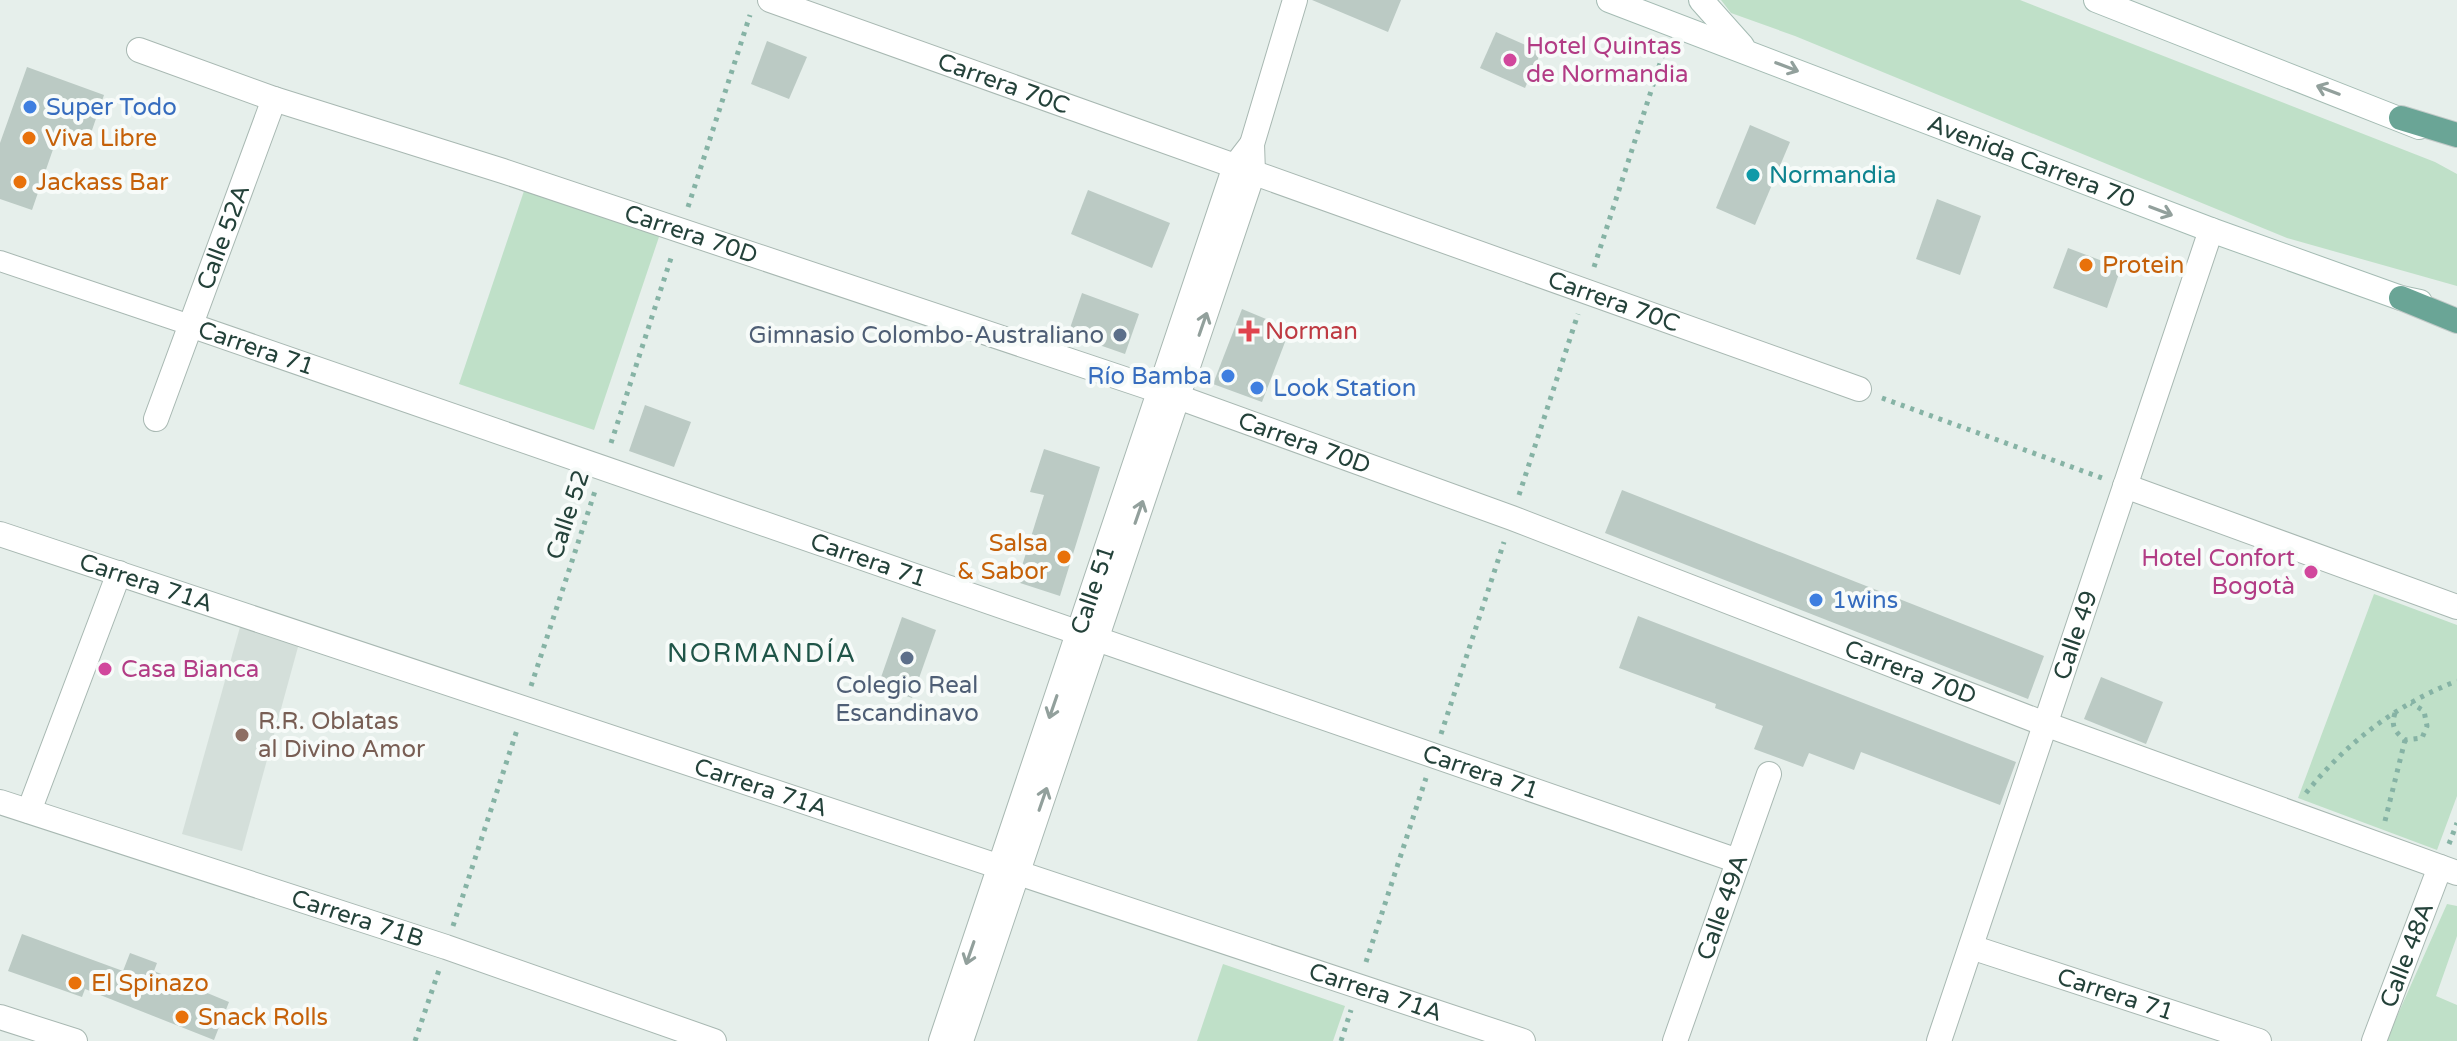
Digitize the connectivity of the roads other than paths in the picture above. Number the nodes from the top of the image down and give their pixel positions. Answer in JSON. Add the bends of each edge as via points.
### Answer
{"nodes":[{"id":1,"x":1295,"y":0,"type":"edge"},
{"id":2,"x":1609,"y":0,"type":"edge"},
{"id":3,"x":1701,"y":0,"type":"edge"},
{"id":4,"x":2096,"y":0,"type":"edge"},
{"id":5,"x":760,"y":7,"type":"edge"},
{"id":6,"x":139,"y":50,"type":"dead end"},
{"id":7,"x":1746,"y":51,"type":"junction"},
{"id":8,"x":274,"y":99,"type":"junction"},
{"id":9,"x":2401,"y":118,"type":"junction"},
{"id":10,"x":2457,"y":135,"type":"edge"},
{"id":11,"x":2457,"y":146,"type":"edge"},
{"id":12,"x":1244,"y":169,"type":"junction"},
{"id":13,"x":2211,"y":230,"type":"junction"},
{"id":14,"x":0,"y":261,"type":"edge"},
{"id":15,"x":2401,"y":298,"type":"junction"},
{"id":16,"x":2457,"y":310,"type":"edge"},
{"id":17,"x":2457,"y":321,"type":"edge"},
{"id":18,"x":190,"y":325,"type":"junction"},
{"id":19,"x":1859,"y":389,"type":"road end"},
{"id":20,"x":1169,"y":394,"type":"junction"},
{"id":21,"x":156,"y":419,"type":"dead end"},
{"id":22,"x":2125,"y":486,"type":"junction"},
{"id":23,"x":0,"y":534,"type":"edge"},
{"id":24,"x":119,"y":573,"type":"junction"},
{"id":25,"x":2457,"y":607,"type":"edge"},
{"id":26,"x":1087,"y":636,"type":"junction"},
{"id":27,"x":2045,"y":724,"type":"junction"},
{"id":28,"x":1769,"y":774,"type":"dead end"},
{"id":29,"x":0,"y":802,"type":"edge"},
{"id":30,"x":29,"y":811,"type":"junction"},
{"id":31,"x":1738,"y":861,"type":"junction"},
{"id":32,"x":1008,"y":870,"type":"junction"},
{"id":33,"x":2449,"y":870,"type":"edge"},
{"id":34,"x":1971,"y":947,"type":"junction"},
{"id":35,"x":0,"y":1017,"type":"edge"},
{"id":36,"x":75,"y":1041,"type":"edge"},
{"id":37,"x":714,"y":1041,"type":"edge"},
{"id":38,"x":941,"y":1041,"type":"edge"},
{"id":39,"x":961,"y":1041,"type":"edge"},
{"id":40,"x":1523,"y":1041,"type":"edge"},
{"id":41,"x":1675,"y":1041,"type":"edge"},
{"id":42,"x":1939,"y":1041,"type":"edge"},
{"id":43,"x":2259,"y":1041,"type":"edge"},
{"id":44,"x":2374,"y":1041,"type":"edge"}],
"edges":[{"from":1,"to":12,"type":"street","name":"Calle 51"},
{"from":2,"to":7,"type":"street","name":"Avenida Carrera 70"},
{"from":3,"to":7,"type":"street"},
{"from":9,"to":4,"type":"street","one_way":true},
{"from":5,"to":12,"type":"street","name":"Carrera 70C"},
{"from":6,"to":8,"type":"street","name":"Carrera 70D"},
{"from":7,"to":13,"type":"street","name":"Avenida Carrera 70","one_way":true},
{"from":8,"to":18,"type":"street","name":"Calle 52A"},
{"from":8,"to":20,"type":"street","name":"Carrera 70D"},
{"from":9,"to":10,"type":"main road"},
{"from":9,"to":11,"type":"street"},
{"from":12,"to":19,"type":"street","name":"Carrera 70C"},
{"from":12,"to":20,"type":"street","name":"Calle 51"},
{"from":13,"to":15,"type":"street","name":"Avenida Carrera 70"},
{"from":13,"to":22,"type":"street","name":"Calle 49"},
{"from":14,"to":18,"type":"street","name":"Carrera 71"},
{"from":15,"to":16,"type":"street","name":"Avenida Carrera 70"},
{"from":15,"to":17,"type":"main road"},
{"from":18,"to":21,"type":"street","name":"Calle 52A"},
{"from":18,"to":26,"type":"street","name":"Carrera 71"},
{"from":20,"to":26,"type":"street","name":"Calle 51"},
{"from":20,"to":27,"type":"street","name":"Carrera 70D","via":[[1512,518]]},
{"from":22,"to":25,"type":"street"},
{"from":22,"to":27,"type":"street","name":"Calle 49"},
{"from":23,"to":24,"type":"street","name":"Carrera 71A"},
{"from":24,"to":30,"type":"street"},
{"from":24,"to":32,"type":"street","name":"Carrera 71A"},
{"from":26,"to":31,"type":"street","name":"Carrera 71"},
{"from":26,"to":32,"type":"street","name":"Calle 51"},
{"from":27,"to":33,"type":"street","name":"Carrera 70D"},
{"from":27,"to":34,"type":"street","name":"Calle 49"},
{"from":28,"to":31,"type":"street","name":"Calle 49A"},
{"from":29,"to":30,"type":"street","name":"Carrera 71B"},
{"from":30,"to":37,"type":"street","name":"Carrera 71B"},
{"from":31,"to":41,"type":"street","name":"Calle 49A"},
{"from":32,"to":38,"type":"street","name":"Calle 51","one_way":true},
{"from":32,"to":39,"type":"street","name":"Calle 51"},
{"from":32,"to":40,"type":"street","name":"Carrera 71A"},
{"from":33,"to":44,"type":"street","name":"Calle 48A"},
{"from":34,"to":42,"type":"street","name":"Calle 49"},
{"from":34,"to":43,"type":"street","name":"Carrera 71"},
{"from":35,"to":36,"type":"street"}]}
